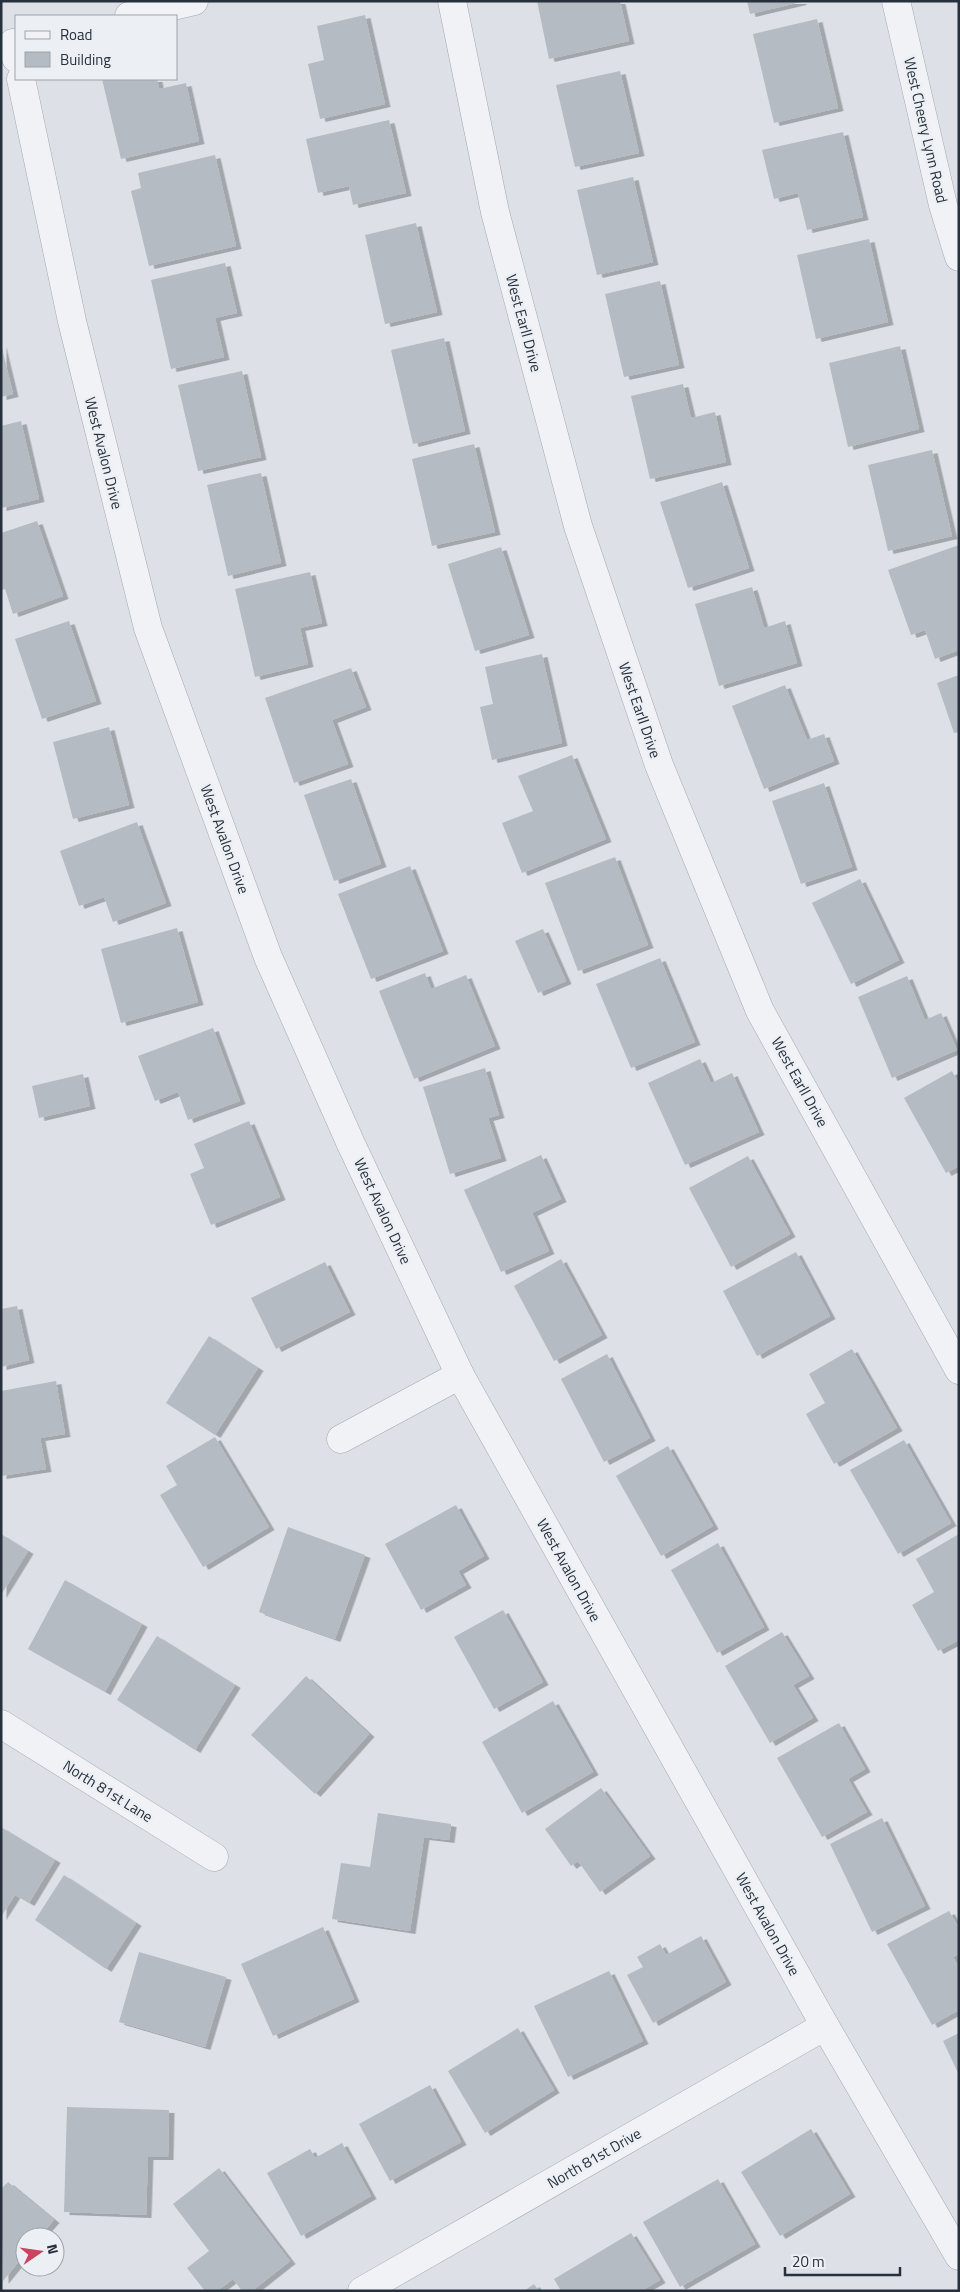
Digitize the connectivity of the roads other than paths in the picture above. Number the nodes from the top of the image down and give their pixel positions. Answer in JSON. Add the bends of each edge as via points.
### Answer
{"nodes":[{"id":1,"x":194,"y":1,"type":"edge"},
{"id":2,"x":452,"y":1,"type":"edge"},
{"id":3,"x":896,"y":1,"type":"edge"},
{"id":4,"x":133,"y":15,"type":"edge"},
{"id":5,"x":21,"y":80,"type":"edge"},
{"id":6,"x":959,"y":257,"type":"edge"},
{"id":7,"x":959,"y":1370,"type":"edge"},
{"id":8,"x":460,"y":1375,"type":"junction"},
{"id":9,"x":341,"y":1439,"type":"dead end"},
{"id":10,"x":1,"y":1724,"type":"edge"},
{"id":11,"x":214,"y":1857,"type":"dead end"},
{"id":12,"x":825,"y":2026,"type":"junction"},
{"id":13,"x":959,"y":2256,"type":"edge"},
{"id":14,"x":362,"y":2291,"type":"edge"}],
"edges":[{"from":1,"to":4,"type":"street"},
{"from":2,"to":7,"type":"street","name":"West Earll Drive","via":[[495,212],[578,526],[658,765],[760,1011]]},
{"from":3,"to":6,"type":"street","name":"West Cheery Lynn Road","via":[[943,205]]},
{"from":5,"to":8,"type":"street","name":"West Avalon Drive","via":[[72,321],[148,628],[268,957],[351,1144]]},
{"from":8,"to":9,"type":"street"},
{"from":8,"to":12,"type":"street","name":"West Avalon Drive"},
{"from":10,"to":11,"type":"street","name":"North 81st Lane"},
{"from":12,"to":13,"type":"street","name":"West Avalon Drive"},
{"from":12,"to":14,"type":"street","name":"North 81st Drive"}]}
